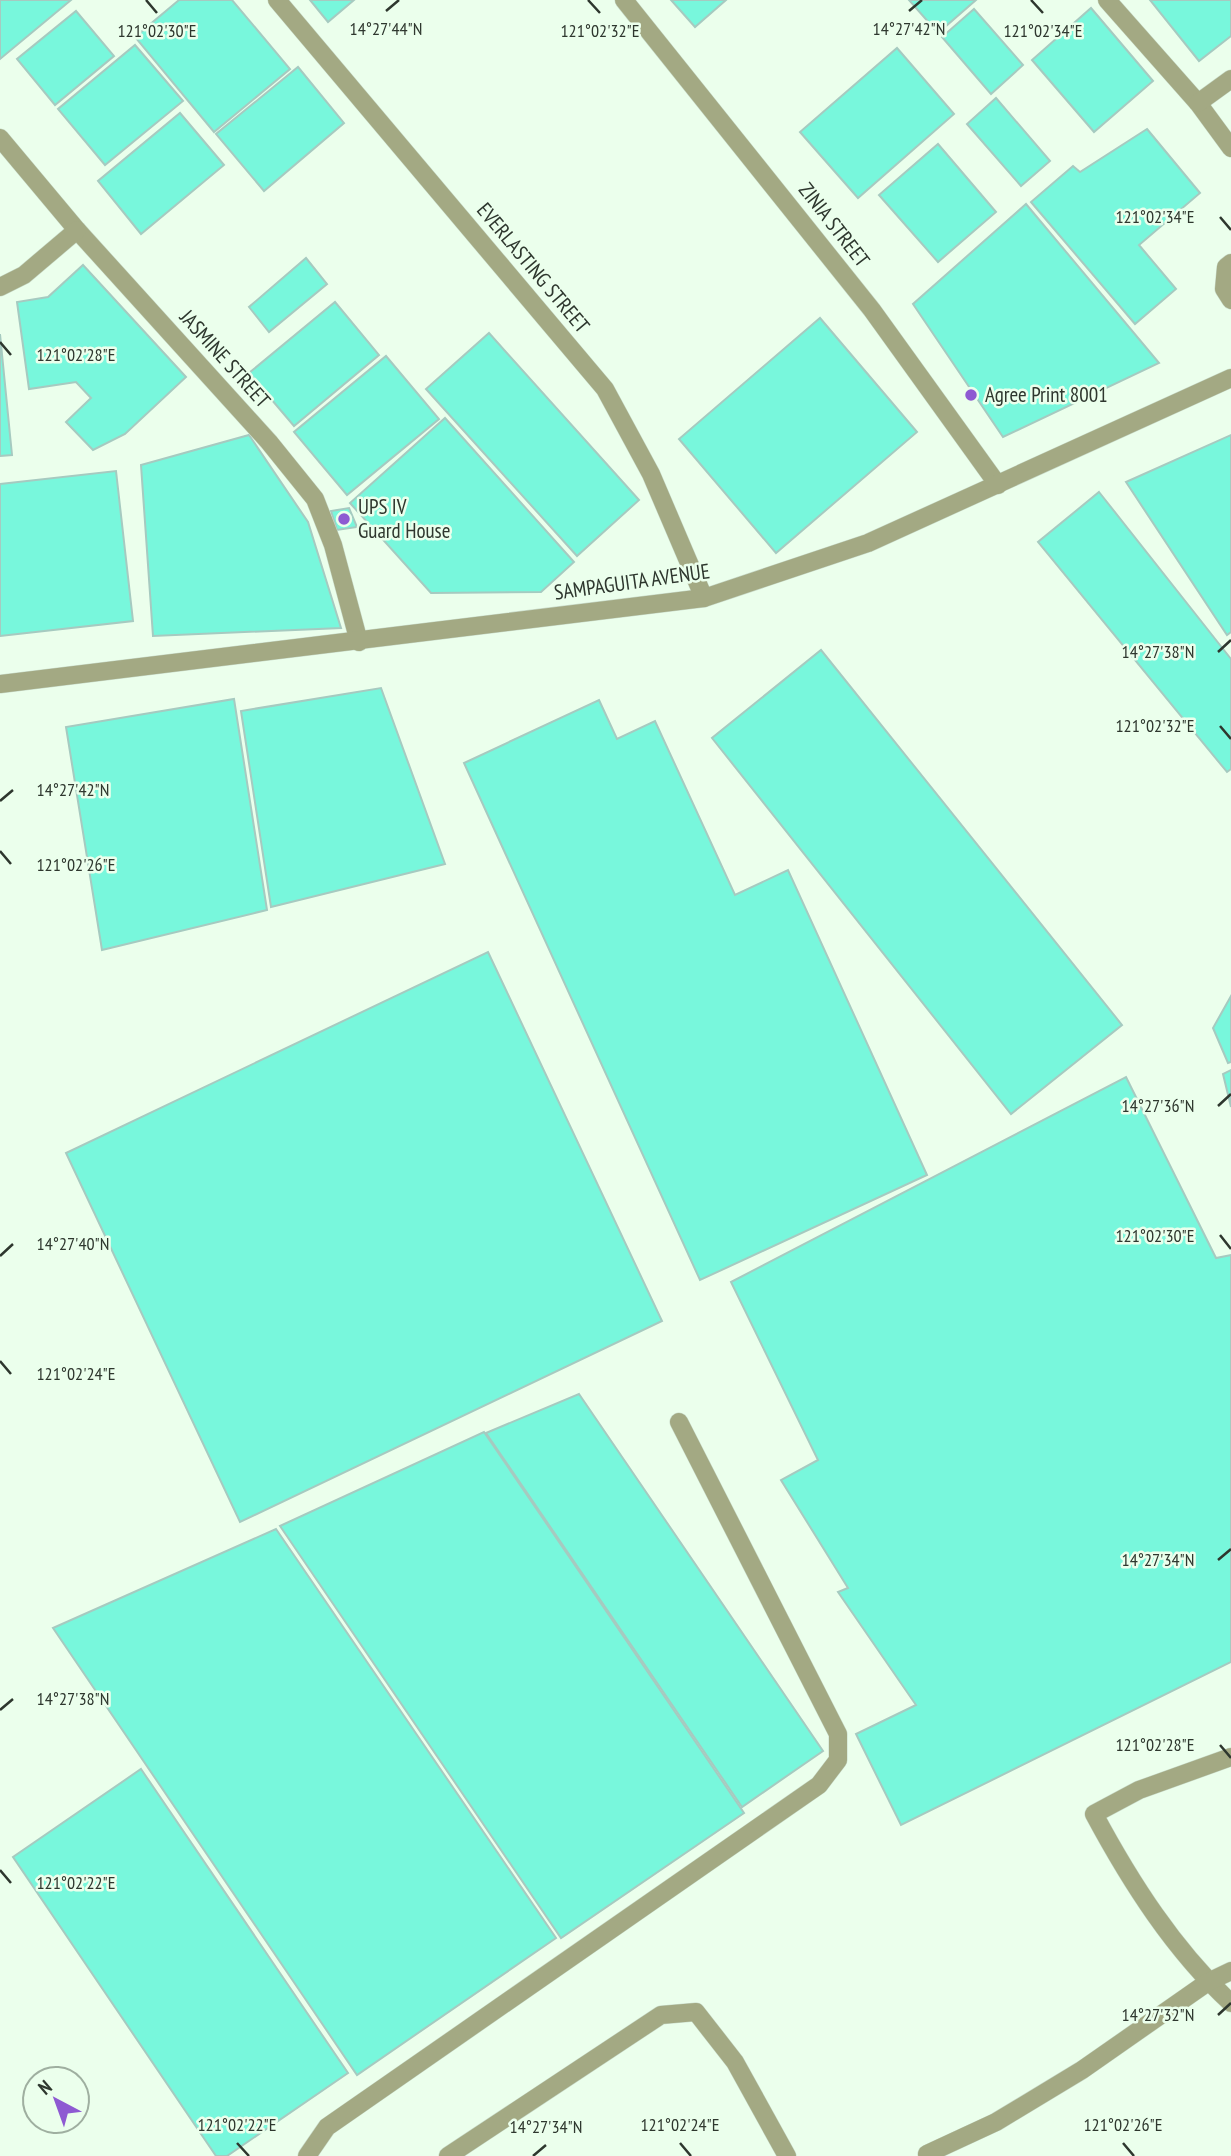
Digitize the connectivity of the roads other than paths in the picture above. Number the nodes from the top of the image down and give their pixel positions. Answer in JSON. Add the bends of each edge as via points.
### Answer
{"nodes":[{"id":1,"x":277,"y":0,"type":"edge"},
{"id":2,"x":624,"y":0,"type":"edge"},
{"id":3,"x":1107,"y":0,"type":"edge"},
{"id":4,"x":1231,"y":79,"type":"edge"},
{"id":5,"x":1198,"y":103,"type":"junction"},
{"id":6,"x":0,"y":138,"type":"edge"},
{"id":7,"x":1231,"y":148,"type":"edge"},
{"id":8,"x":77,"y":230,"type":"junction"},
{"id":9,"x":1231,"y":263,"type":"edge"},
{"id":10,"x":0,"y":287,"type":"edge"},
{"id":11,"x":1231,"y":300,"type":"edge"},
{"id":12,"x":1231,"y":377,"type":"edge"},
{"id":13,"x":998,"y":485,"type":"junction"},
{"id":14,"x":704,"y":598,"type":"junction"},
{"id":15,"x":359,"y":642,"type":"junction"},
{"id":16,"x":0,"y":684,"type":"edge"},
{"id":17,"x":679,"y":1422,"type":"dead end"},
{"id":18,"x":1231,"y":1757,"type":"edge"},
{"id":19,"x":1231,"y":1971,"type":"edge"},
{"id":20,"x":1208,"y":1982,"type":"junction"},
{"id":21,"x":1231,"y":2003,"type":"edge"},
{"id":22,"x":926,"y":2154,"type":"dead end"},
{"id":23,"x":307,"y":2156,"type":"edge"},
{"id":24,"x":447,"y":2156,"type":"edge"},
{"id":25,"x":787,"y":2156,"type":"edge"}],
"edges":[{"from":1,"to":14,"type":"street","name":"EVERLASTING STREET","via":[[605,389],[651,474]]},
{"from":2,"to":13,"type":"street","name":"ZINIA STREET","via":[[872,310]]},
{"from":3,"to":5,"type":"street"},
{"from":4,"to":5,"type":"street"},
{"from":5,"to":7,"type":"street"},
{"from":6,"to":8,"type":"street","name":"JASMINE STREET"},
{"from":8,"to":10,"type":"street","via":[[24,275]]},
{"from":8,"to":15,"type":"street","name":"JASMINE STREET","via":[[315,499],[333,545]]},
{"from":9,"to":11,"type":"street","via":[[1226,267],[1224,289]]},
{"from":12,"to":13,"type":"street","name":"SAMPAGUITA AVENUE"},
{"from":13,"to":14,"type":"street","name":"SAMPAGUITA AVENUE","via":[[868,543]]},
{"from":14,"to":15,"type":"street","name":"SAMPAGUITA AVENUE"},
{"from":15,"to":16,"type":"street","name":"SAMPAGUITA AVENUE"},
{"from":17,"to":23,"type":"street","via":[[838,1734],[838,1760],[819,1785],[327,2127]]},
{"from":18,"to":20,"type":"street","via":[[1139,1790],[1094,1814],[1130,1881]]},
{"from":19,"to":20,"type":"street"},
{"from":20,"to":21,"type":"street"},
{"from":20,"to":22,"type":"street","via":[[1082,2070],[996,2122]]},
{"from":24,"to":25,"type":"street","via":[[661,2015],[696,2012],[736,2062]]}]}
